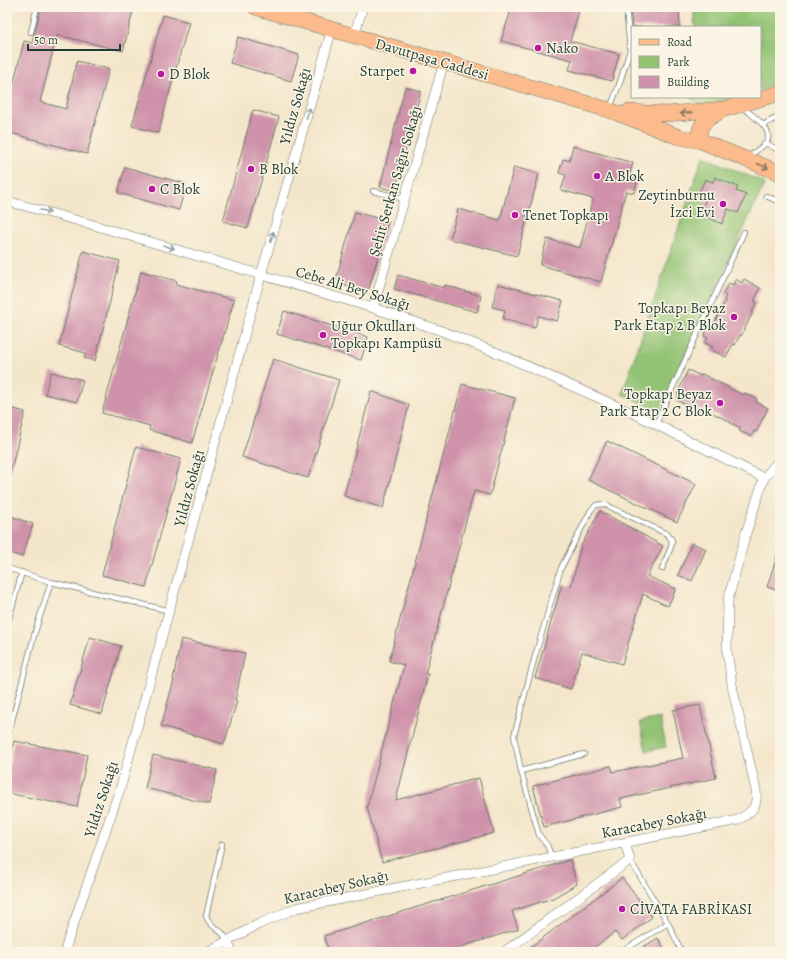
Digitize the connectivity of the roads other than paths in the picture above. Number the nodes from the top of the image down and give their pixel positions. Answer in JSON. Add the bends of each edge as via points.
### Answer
{"nodes":[{"id":1,"x":37,"y":7,"type":"edge"},
{"id":2,"x":255,"y":7,"type":"edge"},
{"id":3,"x":363,"y":7,"type":"edge"},
{"id":4,"x":626,"y":7,"type":"edge"},
{"id":5,"x":332,"y":29,"type":"junction"},
{"id":6,"x":31,"y":32,"type":"dead end"},
{"id":7,"x":354,"y":35,"type":"junction"},
{"id":8,"x":444,"y":62,"type":"junction"},
{"id":9,"x":626,"y":66,"type":"junction"},
{"id":10,"x":631,"y":66,"type":"edge"},
{"id":11,"x":780,"y":93,"type":"edge"},
{"id":12,"x":732,"y":107,"type":"junction"},
{"id":13,"x":609,"y":110,"type":"junction"},
{"id":14,"x":780,"y":116,"type":"edge"},
{"id":15,"x":763,"y":125,"type":"junction"},
{"id":16,"x":701,"y":141,"type":"junction"},
{"id":17,"x":766,"y":143,"type":"junction"},
{"id":18,"x":780,"y":151,"type":"edge"},
{"id":19,"x":745,"y":159,"type":"junction"},
{"id":20,"x":780,"y":173,"type":"edge"},
{"id":21,"x":373,"y":191,"type":"dead end"},
{"id":22,"x":766,"y":196,"type":"dead end"},
{"id":23,"x":405,"y":199,"type":"junction"},
{"id":24,"x":7,"y":201,"type":"edge"},
{"id":25,"x":780,"y":202,"type":"edge"},
{"id":26,"x":744,"y":232,"type":"dead end"},
{"id":27,"x":261,"y":275,"type":"junction"},
{"id":28,"x":373,"y":308,"type":"junction"},
{"id":29,"x":656,"y":424,"type":"junction"},
{"id":30,"x":780,"y":459,"type":"edge"},
{"id":31,"x":764,"y":478,"type":"junction"},
{"id":32,"x":7,"y":568,"type":"edge"},
{"id":33,"x":662,"y":569,"type":"dead end"},
{"id":34,"x":22,"y":572,"type":"junction"},
{"id":35,"x":51,"y":582,"type":"junction"},
{"id":36,"x":170,"y":611,"type":"junction"},
{"id":37,"x":7,"y":626,"type":"edge"},
{"id":38,"x":7,"y":740,"type":"edge"},
{"id":39,"x":584,"y":754,"type":"dead end"},
{"id":40,"x":521,"y":771,"type":"junction"},
{"id":41,"x":625,"y":843,"type":"junction"},
{"id":42,"x":222,"y":844,"type":"dead end"},
{"id":43,"x":552,"y":858,"type":"junction"},
{"id":44,"x":630,"y":860,"type":"junction"},
{"id":45,"x":668,"y":924,"type":"junction"},
{"id":46,"x":227,"y":941,"type":"junction"},
{"id":47,"x":65,"y":952,"type":"edge"},
{"id":48,"x":207,"y":952,"type":"edge"},
{"id":49,"x":232,"y":952,"type":"edge"},
{"id":50,"x":504,"y":952,"type":"edge"},
{"id":51,"x":621,"y":952,"type":"edge"},
{"id":52,"x":682,"y":952,"type":"edge"}],
"edges":[{"from":1,"to":6,"type":"lane"},
{"from":2,"to":5,"type":"main road","name":"Davutpaşa Caddesi"},
{"from":3,"to":7,"type":"street"},
{"from":4,"to":9,"type":"lane","via":[[630,50]]},
{"from":5,"to":7,"type":"main road","name":"Davutpaşa Caddesi"},
{"from":27,"to":5,"type":"street","name":"Yıldız Sokağı","one_way":true},
{"from":7,"to":8,"type":"main road","name":"Davutpaşa Caddesi"},
{"from":8,"to":13,"type":"main road","name":"Davutpaşa Caddesi"},
{"from":8,"to":23,"type":"street","name":"Şehit Serkan Sağır Sokağı"},
{"from":9,"to":10,"type":"lane"},
{"from":9,"to":13,"type":"lane"},
{"from":11,"to":12,"type":"main road","name":"Davutpaşa Caddesi"},
{"from":12,"to":13,"type":"main road","name":"Davutpaşa Caddesi","one_way":true,"via":[[652,114]]},
{"from":12,"to":15,"type":"lane"},
{"from":12,"to":16,"type":"main road","via":[[703,123],[699,133]]},
{"from":13,"to":16,"type":"main road","name":"Davutpaşa Caddesi","via":[[679,136]]},
{"from":14,"to":15,"type":"lane"},
{"from":15,"to":17,"type":"lane","via":[[768,136]]},
{"from":16,"to":19,"type":"main road","name":"Davutpaşa Caddesi"},
{"from":17,"to":18,"type":"lane"},
{"from":17,"to":19,"type":"lane"},
{"from":19,"to":20,"type":"main road","name":"Davutpaşa Caddesi","one_way":true},
{"from":21,"to":23,"type":"lane"},
{"from":22,"to":25,"type":"lane"},
{"from":23,"to":28,"type":"street","name":"Şehit Serkan Sağır Sokağı"},
{"from":24,"to":27,"type":"street","name":"Cebe Ali Bey Sokağı","one_way":true},
{"from":26,"to":29,"type":"lane"},
{"from":27,"to":28,"type":"street","name":"Cebe Ali Bey Sokağı"},
{"from":27,"to":36,"type":"street","name":"Yıldız Sokağı"},
{"from":28,"to":29,"type":"street","name":"Cebe Ali Bey Sokağı","via":[[500,354]]},
{"from":29,"to":31,"type":"street","name":"Cebe Ali Bey Sokağı"},
{"from":30,"to":31,"type":"street","name":"Karacabey Sokağı"},
{"from":31,"to":41,"type":"street","name":"Karacabey Sokağı","via":[[728,600],[727,651],[733,690],[756,790],[754,807],[738,820]]},
{"from":32,"to":34,"type":"lane"},
{"from":33,"to":40,"type":"lane","via":[[671,547],[672,540],[667,534],[604,504],[596,505],[591,510],[561,568],[535,656],[514,736]]},
{"from":34,"to":35,"type":"lane"},
{"from":34,"to":37,"type":"lane"},
{"from":35,"to":36,"type":"lane"},
{"from":35,"to":38,"type":"lane"},
{"from":36,"to":47,"type":"street","name":"Yıldız Sokağı","via":[[121,786]]},
{"from":39,"to":40,"type":"lane"},
{"from":40,"to":43,"type":"lane","via":[[539,835],[547,845]]},
{"from":41,"to":43,"type":"street","name":"Karacabey Sokağı"},
{"from":41,"to":44,"type":"street"},
{"from":42,"to":46,"type":"lane","via":[[206,916],[211,925],[226,936]]},
{"from":43,"to":46,"type":"street","name":"Karacabey Sokağı","via":[[296,908]]},
{"from":44,"to":45,"type":"lane"},
{"from":44,"to":50,"type":"street"},
{"from":45,"to":51,"type":"lane"},
{"from":45,"to":52,"type":"lane"},
{"from":46,"to":48,"type":"street","name":"Karacabey Sokağı"},
{"from":46,"to":49,"type":"street"}]}
